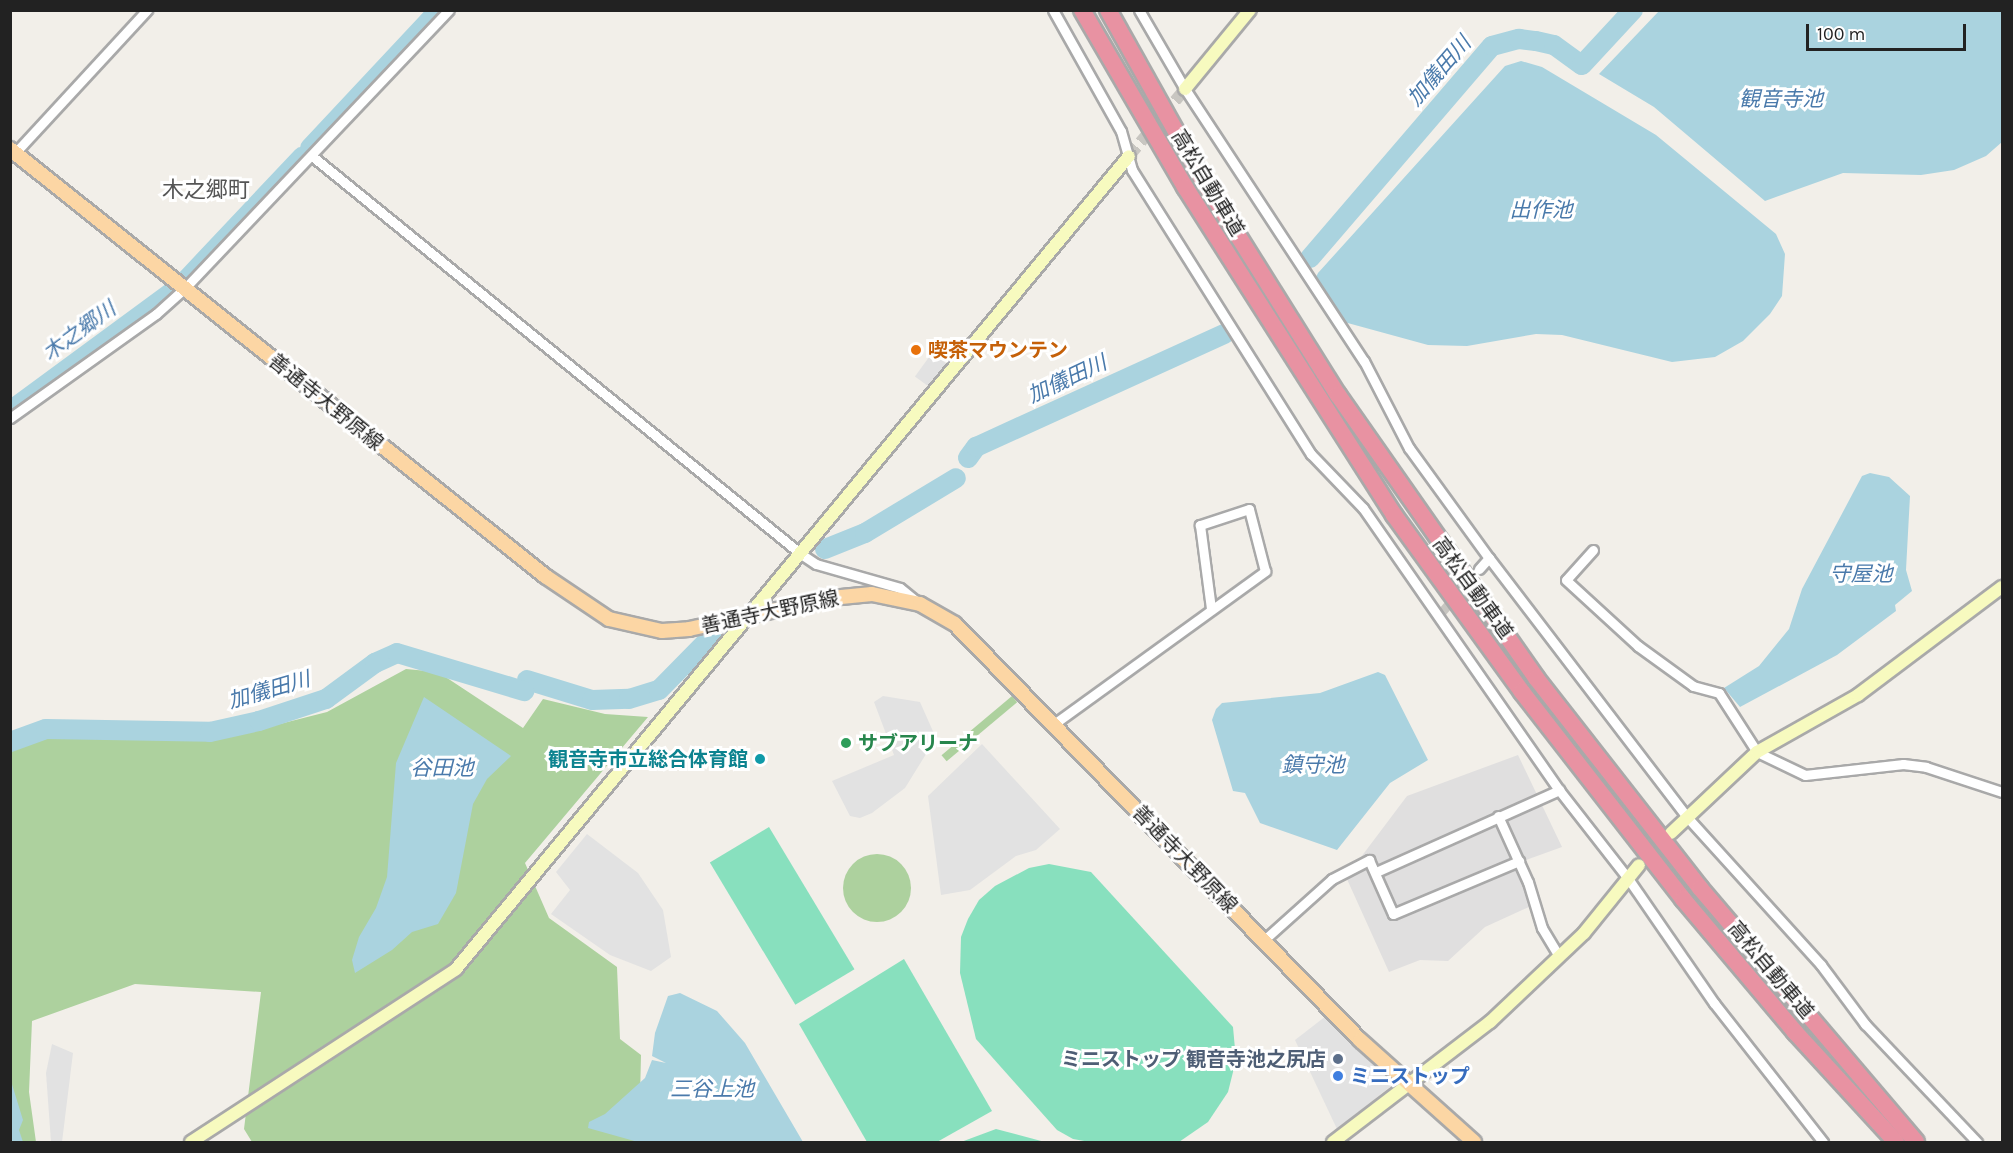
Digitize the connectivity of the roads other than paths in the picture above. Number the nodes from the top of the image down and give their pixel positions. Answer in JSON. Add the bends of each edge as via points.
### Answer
{"nodes":[{"id":1,"x":147,"y":10,"type":"edge"},
{"id":2,"x":449,"y":10,"type":"edge"},
{"id":3,"x":1053,"y":10,"type":"edge"},
{"id":4,"x":1082,"y":10,"type":"edge"},
{"id":5,"x":1108,"y":10,"type":"edge"},
{"id":6,"x":1139,"y":10,"type":"edge"},
{"id":7,"x":1250,"y":10,"type":"edge"},
{"id":8,"x":1185,"y":89,"type":"junction"},
{"id":9,"x":13,"y":151,"type":"edge"},
{"id":10,"x":312,"y":156,"type":"junction"},
{"id":11,"x":1129,"y":156,"type":"junction"},
{"id":12,"x":185,"y":288,"type":"junction"},
{"id":13,"x":10,"y":418,"type":"edge"},
{"id":14,"x":1593,"y":550,"type":"dead end"},
{"id":15,"x":801,"y":554,"type":"junction"},
{"id":16,"x":1489,"y":558,"type":"junction"},
{"id":17,"x":1479,"y":569,"type":"tunnel mouth"},
{"id":18,"x":2002,"y":586,"type":"edge"},
{"id":19,"x":920,"y":604,"type":"junction"},
{"id":20,"x":1211,"y":608,"type":"junction"},
{"id":21,"x":750,"y":617,"type":"junction"},
{"id":22,"x":1054,"y":724,"type":"junction"},
{"id":23,"x":1757,"y":752,"type":"junction"},
{"id":24,"x":1559,"y":790,"type":"junction"},
{"id":25,"x":2002,"y":792,"type":"edge"},
{"id":26,"x":1498,"y":816,"type":"junction"},
{"id":27,"x":1688,"y":817,"type":"junction"},
{"id":28,"x":1671,"y":833,"type":"dead end"},
{"id":29,"x":1519,"y":861,"type":"junction"},
{"id":30,"x":1639,"y":866,"type":"dead end"},
{"id":31,"x":1376,"y":872,"type":"junction"},
{"id":32,"x":1627,"y":877,"type":"junction"},
{"id":33,"x":1264,"y":940,"type":"junction"},
{"id":34,"x":1559,"y":957,"type":"junction"},
{"id":35,"x":1410,"y":1085,"type":"junction"},
{"id":36,"x":191,"y":1143,"type":"edge"},
{"id":37,"x":1333,"y":1143,"type":"edge"},
{"id":38,"x":1474,"y":1143,"type":"edge"},
{"id":39,"x":1823,"y":1143,"type":"edge"},
{"id":40,"x":1896,"y":1143,"type":"edge"},
{"id":41,"x":1916,"y":1143,"type":"edge"},
{"id":42,"x":1977,"y":1143,"type":"edge"}],
"edges":[{"from":1,"to":9,"type":"street"},
{"from":2,"to":10,"type":"street"},
{"from":3,"to":11,"type":"street","via":[[1121,131]]},
{"from":4,"to":40,"type":"highway","name":"高松自動車道","via":[[1197,207],[1401,525],[1522,692],[1683,899],[1795,1032]]},
{"from":5,"to":41,"type":"highway","name":"高松自動車道","via":[[1203,180],[1338,395],[1522,659],[1700,888]]},
{"from":6,"to":8,"type":"street"},
{"from":7,"to":8,"type":"street"},
{"from":8,"to":16,"type":"street","via":[[1364,361],[1409,448]]},
{"from":9,"to":12,"type":"main road","name":"善通寺大野原線"},
{"from":10,"to":12,"type":"street"},
{"from":10,"to":15,"type":"street"},
{"from":11,"to":15,"type":"street"},
{"from":11,"to":24,"type":"street","via":[[1132,170],[1234,338],[1311,454],[1363,508]]},
{"from":12,"to":13,"type":"street","via":[[156,314]]},
{"from":12,"to":21,"type":"main road","name":"善通寺大野原線","via":[[582,605],[609,619],[662,631]]},
{"from":14,"to":23,"type":"street","via":[[1566,580],[1638,646],[1693,686],[1719,693]]},
{"from":15,"to":19,"type":"street","via":[[816,564],[900,588]]},
{"from":15,"to":21,"type":"street"},
{"from":16,"to":17,"type":"street"},
{"from":16,"to":27,"type":"street"},
{"from":18,"to":23,"type":"street","via":[[1858,695]]},
{"from":19,"to":21,"type":"main road","name":"善通寺大野原線","via":[[889,595],[858,595]]},
{"from":19,"to":22,"type":"main road","name":"善通寺大野原線","via":[[968,636]]},
{"from":20,"to":20,"type":"street","via":[[1265,571],[1249,509],[1200,525]]},
{"from":20,"to":22,"type":"street"},
{"from":21,"to":36,"type":"street","via":[[456,969]]},
{"from":22,"to":33,"type":"main road","name":"善通寺大野原線"},
{"from":23,"to":25,"type":"street","via":[[1805,775],[1903,764],[1926,767]]},
{"from":23,"to":27,"type":"street"},
{"from":24,"to":26,"type":"street"},
{"from":24,"to":32,"type":"street"},
{"from":26,"to":29,"type":"street"},
{"from":26,"to":31,"type":"street"},
{"from":27,"to":28,"type":"street"},
{"from":27,"to":42,"type":"street","via":[[1821,965],[1865,1024]]},
{"from":29,"to":31,"type":"street","via":[[1393,914]]},
{"from":29,"to":34,"type":"street","via":[[1542,928]]},
{"from":30,"to":32,"type":"street"},
{"from":31,"to":33,"type":"street","via":[[1369,860],[1332,879]]},
{"from":32,"to":34,"type":"street","via":[[1584,933]]},
{"from":32,"to":39,"type":"street","via":[[1714,1003]]},
{"from":33,"to":35,"type":"main road","name":"善通寺大野原線","via":[[1360,1040]]},
{"from":34,"to":35,"type":"street","via":[[1490,1023]]},
{"from":35,"to":37,"type":"street"},
{"from":35,"to":38,"type":"main road","name":"善通寺大野原線"}]}
